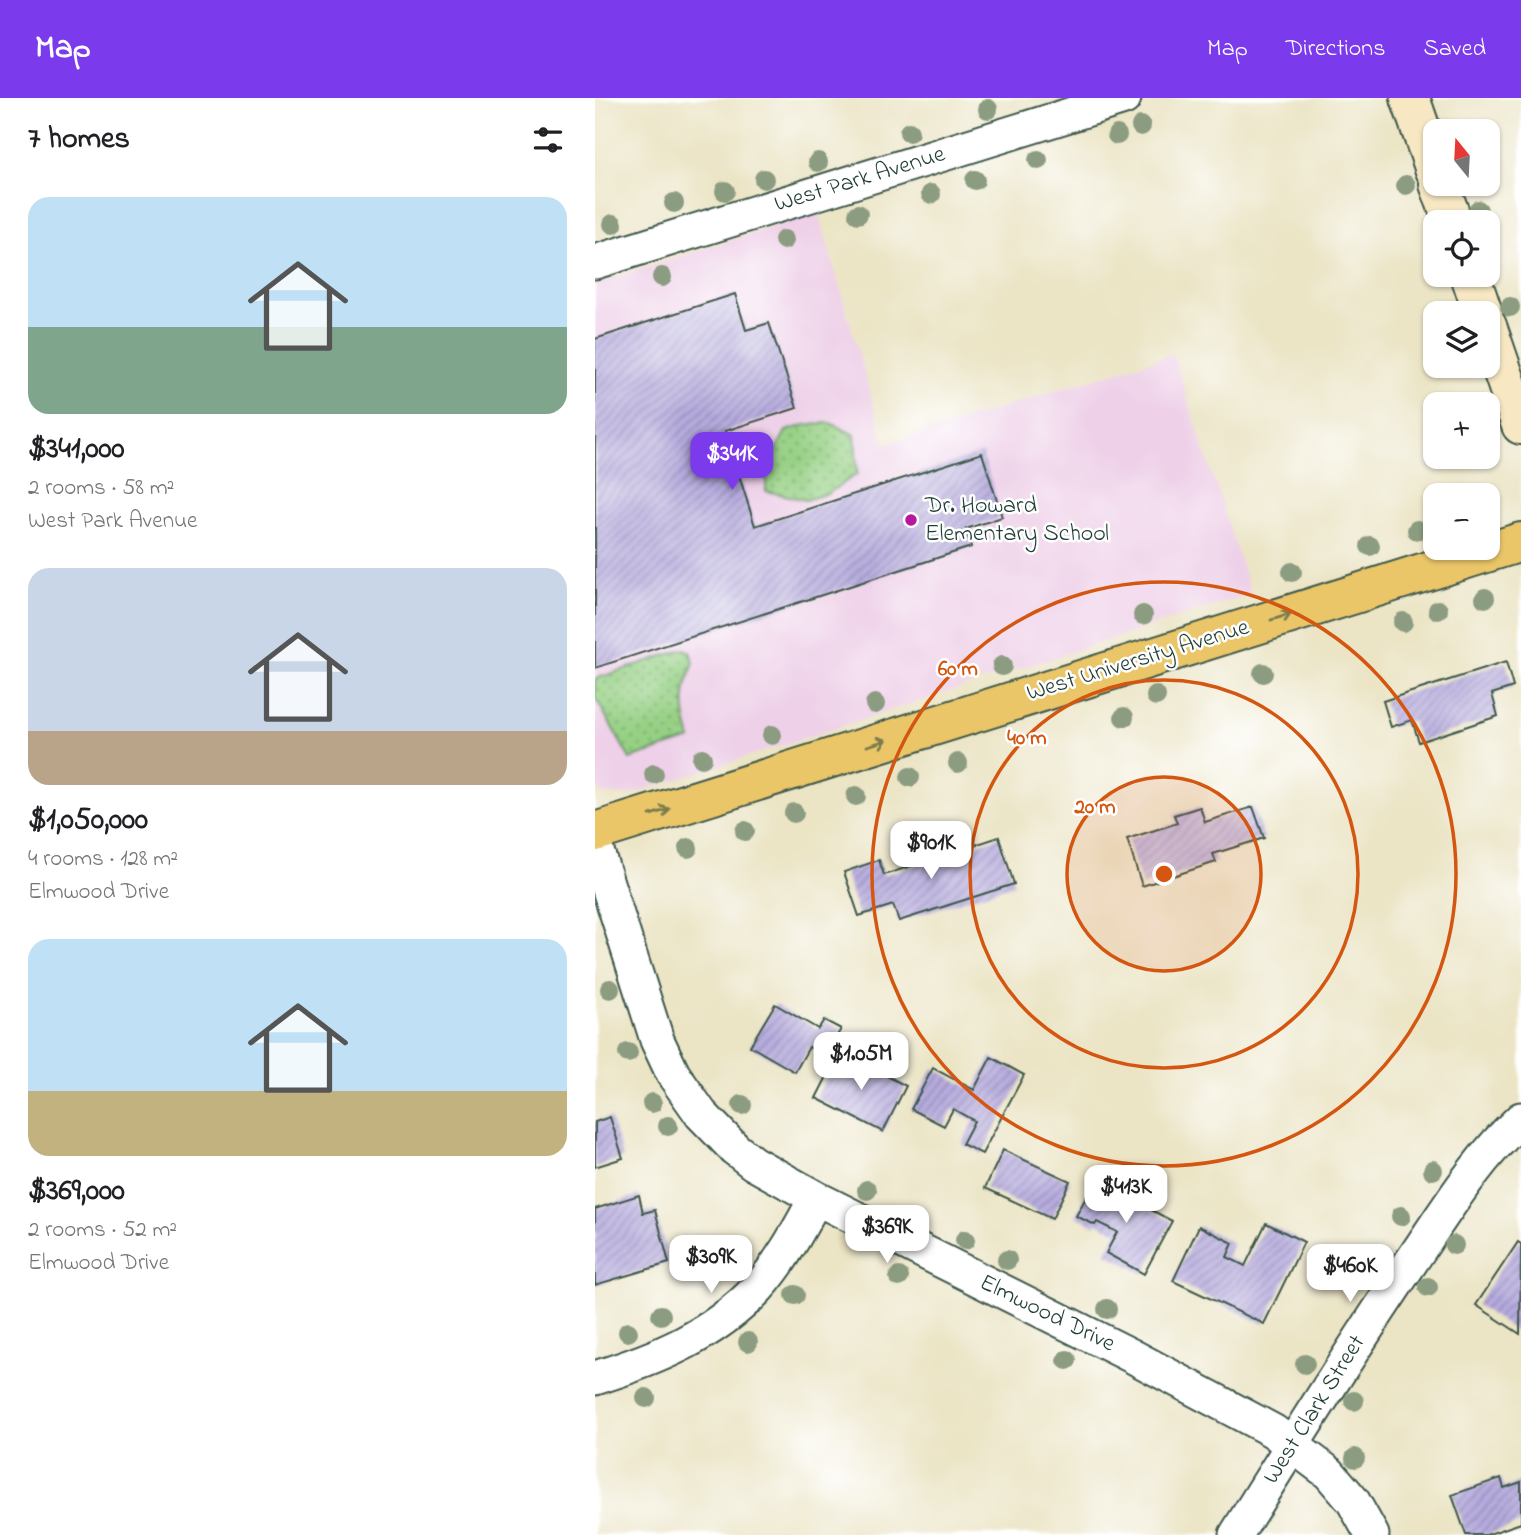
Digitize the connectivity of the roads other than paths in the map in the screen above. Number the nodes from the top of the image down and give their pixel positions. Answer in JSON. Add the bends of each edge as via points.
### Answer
{"nodes":[{"id":1,"x":1124,"y":98,"type":"edge"},
{"id":2,"x":1411,"y":98,"type":"edge"},
{"id":3,"x":1423,"y":134,"type":"edge"},
{"id":4,"x":595,"y":262,"type":"edge"},
{"id":5,"x":1500,"y":364,"type":"edge"},
{"id":6,"x":1521,"y":425,"type":"edge"},
{"id":7,"x":1521,"y":542,"type":"edge"},
{"id":8,"x":595,"y":832,"type":"edge"},
{"id":9,"x":595,"y":845,"type":"edge"},
{"id":10,"x":1521,"y":1119,"type":"edge"},
{"id":11,"x":816,"y":1198,"type":"junction"},
{"id":12,"x":595,"y":1378,"type":"edge"},
{"id":13,"x":1293,"y":1444,"type":"junction"},
{"id":14,"x":1236,"y":1535,"type":"edge"},
{"id":15,"x":1372,"y":1535,"type":"edge"}],
"edges":[{"from":1,"to":4,"type":"street","name":"West Park Avenue"},
{"from":2,"to":3,"type":"street"},
{"from":5,"to":6,"type":"street"},
{"from":8,"to":7,"type":"main road","name":"West University Avenue","one_way":true},
{"from":9,"to":11,"type":"street","name":"Elmwood Drive","via":[[657,1040],[674,1074],[701,1114],[735,1149]]},
{"from":10,"to":13,"type":"street","name":"West Clark Street","via":[[1467,1180]]},
{"from":11,"to":12,"type":"street","via":[[759,1287],[727,1317],[684,1345]]},
{"from":11,"to":13,"type":"street","name":"Elmwood Drive","via":[[1132,1356]]},
{"from":13,"to":14,"type":"street","name":"West Clark Street"},
{"from":13,"to":15,"type":"street","name":"Elmwood Drive","via":[[1329,1473],[1353,1501]]}]}
